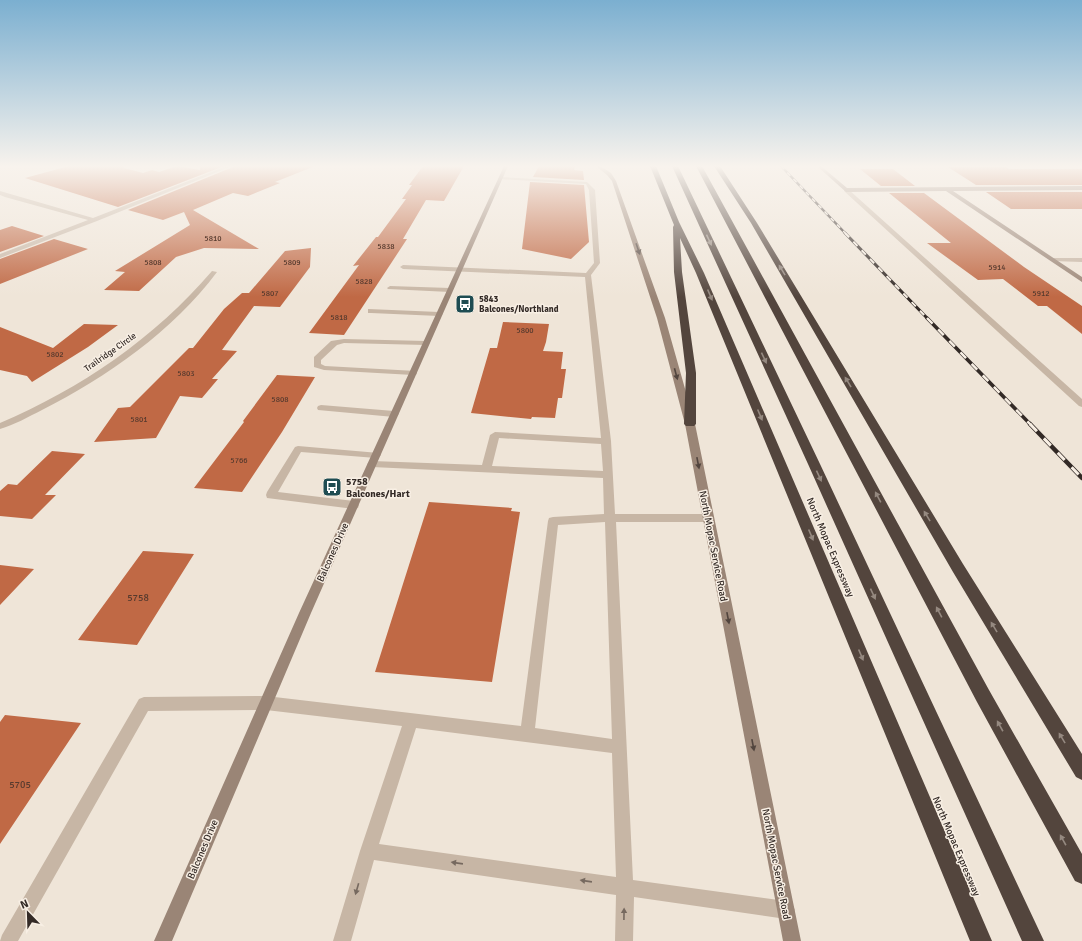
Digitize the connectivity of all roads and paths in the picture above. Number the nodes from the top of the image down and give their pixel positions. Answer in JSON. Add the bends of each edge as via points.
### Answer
{"nodes":[{"id":1,"x":58,"y":210,"type":"edge"},
{"id":2,"x":120,"y":210,"type":"edge"},
{"id":3,"x":486,"y":210,"type":"edge"},
{"id":4,"x":593,"y":210,"type":"edge"},
{"id":5,"x":624,"y":210,"type":"edge"},
{"id":6,"x":671,"y":210,"type":"edge"},
{"id":7,"x":694,"y":210,"type":"edge"},
{"id":8,"x":723,"y":210,"type":"edge"},
{"id":9,"x":725,"y":210,"type":"edge"},
{"id":10,"x":744,"y":210,"type":"edge"},
{"id":11,"x":868,"y":210,"type":"edge"},
{"id":12,"x":979,"y":210,"type":"edge"},
{"id":13,"x":727,"y":218,"type":"junction"},
{"id":14,"x":95,"y":220,"type":"junction"},
{"id":15,"x":676,"y":222,"type":"junction"},
{"id":16,"x":0,"y":256,"type":"edge"},
{"id":17,"x":1054,"y":260,"type":"junction"},
{"id":18,"x":1082,"y":260,"type":"edge"},
{"id":19,"x":403,"y":267,"type":"dead end"},
{"id":20,"x":460,"y":269,"type":"junction"},
{"id":21,"x":214,"y":272,"type":"dead end"},
{"id":22,"x":588,"y":275,"type":"junction"},
{"id":23,"x":1082,"y":280,"type":"edge"},
{"id":24,"x":390,"y":288,"type":"dead end"},
{"id":25,"x":450,"y":290,"type":"junction"},
{"id":26,"x":371,"y":311,"type":"dead end"},
{"id":27,"x":439,"y":314,"type":"junction"},
{"id":28,"x":426,"y":343,"type":"junction"},
{"id":29,"x":413,"y":373,"type":"junction"},
{"id":30,"x":1082,"y":404,"type":"edge"},
{"id":31,"x":321,"y":408,"type":"dead end"},
{"id":32,"x":394,"y":414,"type":"junction"},
{"id":33,"x":690,"y":424,"type":"junction"},
{"id":34,"x":0,"y":426,"type":"edge"},
{"id":35,"x":606,"y":441,"type":"junction"},
{"id":36,"x":374,"y":459,"type":"junction"},
{"id":37,"x":486,"y":469,"type":"junction"},
{"id":38,"x":608,"y":475,"type":"junction"},
{"id":39,"x":354,"y":505,"type":"junction"},
{"id":40,"x":610,"y":518,"type":"junction"},
{"id":41,"x":708,"y":518,"type":"junction"},
{"id":42,"x":266,"y":703,"type":"junction"},
{"id":43,"x":411,"y":720,"type":"junction"},
{"id":44,"x":527,"y":734,"type":"junction"},
{"id":45,"x":619,"y":747,"type":"junction"},
{"id":46,"x":1082,"y":771,"type":"edge"},
{"id":47,"x":368,"y":851,"type":"junction"},
{"id":48,"x":1082,"y":874,"type":"edge"},
{"id":49,"x":625,"y":887,"type":"junction"},
{"id":50,"x":786,"y":910,"type":"junction"},
{"id":51,"x":8,"y":941,"type":"edge"},
{"id":52,"x":163,"y":941,"type":"edge"},
{"id":53,"x":342,"y":941,"type":"edge"},
{"id":54,"x":624,"y":941,"type":"edge"},
{"id":55,"x":792,"y":941,"type":"edge"},
{"id":56,"x":981,"y":941,"type":"edge"},
{"id":57,"x":1033,"y":941,"type":"edge"}],
"edges":[{"from":1,"to":14,"type":"street"},
{"from":2,"to":14,"type":"street"},
{"from":3,"to":20,"type":"street","name":"Balcones Drive"},
{"from":4,"to":22,"type":"street","via":[[597,263]]},
{"from":5,"to":33,"type":"street","name":"North Mopac Service Road","one_way":true,"via":[[659,312]]},
{"from":6,"to":15,"type":"highway","name":"North Mopac Expressway"},
{"from":7,"to":57,"type":"highway","one_way":true},
{"from":8,"to":13,"type":"highway"},
{"from":9,"to":13,"type":"highway"},
{"from":46,"to":10,"type":"highway","one_way":true},
{"from":11,"to":30,"type":"street"},
{"from":12,"to":17,"type":"street"},
{"from":48,"to":13,"type":"highway","one_way":true,"via":[[983,696]]},
{"from":14,"to":16,"type":"street"},
{"from":15,"to":33,"type":"highway","via":[[678,272],[691,373]]},
{"from":15,"to":56,"type":"highway","name":"North Mopac Expressway","one_way":true,"via":[[700,273]]},
{"from":17,"to":18,"type":"street"},
{"from":17,"to":23,"type":"street"},
{"from":19,"to":20,"type":"street"},
{"from":20,"to":22,"type":"street"},
{"from":20,"to":25,"type":"street","name":"Balcones Drive"},
{"from":21,"to":34,"type":"street","name":"Trailridge Circle","via":[[182,308],[142,342],[75,388]]},
{"from":22,"to":35,"type":"street"},
{"from":24,"to":25,"type":"street"},
{"from":25,"to":27,"type":"street","name":"Balcones Drive"},
{"from":26,"to":27,"type":"street"},
{"from":27,"to":28,"type":"street","name":"Balcones Drive"},
{"from":28,"to":29,"type":"street","name":"Balcones Drive"},
{"from":28,"to":29,"type":"street","via":[[344,341],[334,343],[317,359],[317,365],[324,368]]},
{"from":29,"to":32,"type":"street","name":"Balcones Drive"},
{"from":31,"to":32,"type":"street"},
{"from":32,"to":36,"type":"street","name":"Balcones Drive"},
{"from":33,"to":41,"type":"street","name":"North Mopac Service Road","one_way":true},
{"from":35,"to":37,"type":"street","via":[[495,435]]},
{"from":35,"to":38,"type":"street"},
{"from":36,"to":37,"type":"street"},
{"from":36,"to":39,"type":"street","name":"Balcones Drive"},
{"from":36,"to":39,"type":"street","via":[[298,449],[271,496]]},
{"from":37,"to":38,"type":"street"},
{"from":38,"to":40,"type":"street"},
{"from":39,"to":42,"type":"street","name":"Balcones Drive"},
{"from":40,"to":41,"type":"street"},
{"from":40,"to":44,"type":"street","via":[[553,521]]},
{"from":40,"to":45,"type":"street"},
{"from":41,"to":50,"type":"street","name":"North Mopac Service Road","one_way":true},
{"from":42,"to":43,"type":"street"},
{"from":42,"to":51,"type":"street","via":[[144,704]]},
{"from":42,"to":52,"type":"street","name":"Balcones Drive"},
{"from":43,"to":44,"type":"street"},
{"from":43,"to":47,"type":"street"},
{"from":44,"to":45,"type":"street"},
{"from":45,"to":49,"type":"street"},
{"from":49,"to":47,"type":"street","one_way":true},
{"from":47,"to":53,"type":"street","one_way":true},
{"from":49,"to":50,"type":"street"},
{"from":54,"to":49,"type":"street","one_way":true},
{"from":50,"to":55,"type":"street","name":"North Mopac Service Road"}]}
